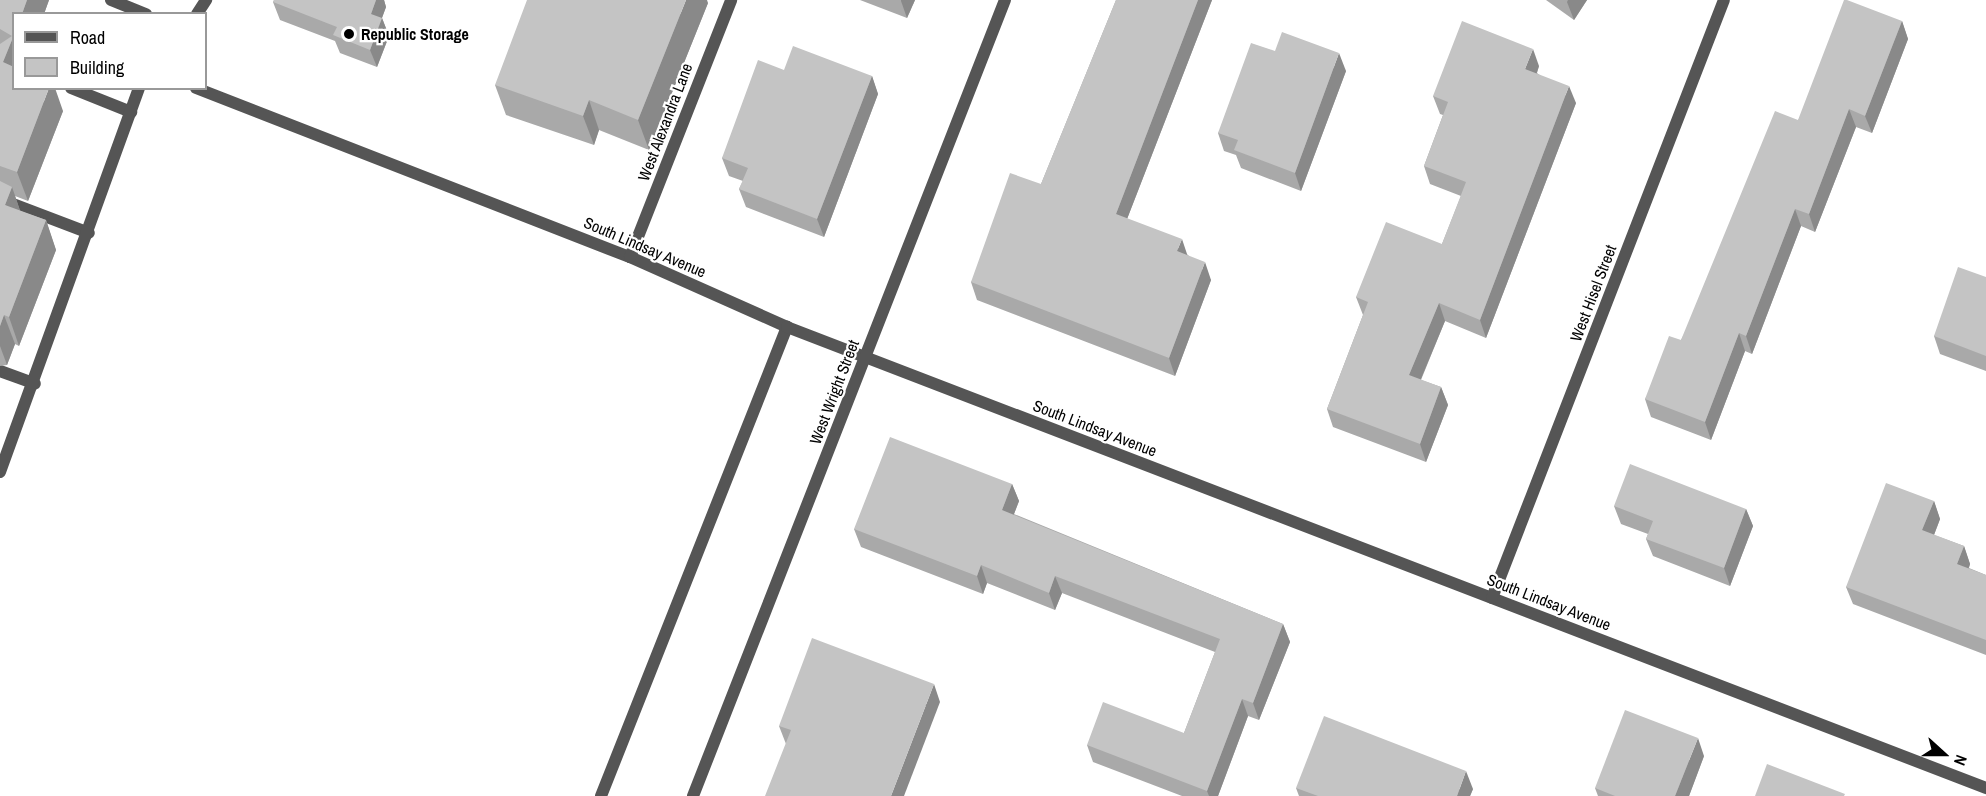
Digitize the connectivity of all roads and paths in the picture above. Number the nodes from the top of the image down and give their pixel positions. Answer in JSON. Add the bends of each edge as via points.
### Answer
{"nodes":[{"id":1,"x":111,"y":0,"type":"edge"},
{"id":2,"x":731,"y":0,"type":"edge"},
{"id":3,"x":1005,"y":0,"type":"edge"},
{"id":4,"x":1724,"y":0,"type":"edge"},
{"id":5,"x":141,"y":12,"type":"edge"},
{"id":6,"x":76,"y":90,"type":"edge"},
{"id":7,"x":139,"y":90,"type":"edge"},
{"id":8,"x":201,"y":90,"type":"edge"},
{"id":9,"x":131,"y":112,"type":"junction"},
{"id":10,"x":0,"y":199,"type":"edge"},
{"id":11,"x":88,"y":233,"type":"junction"},
{"id":12,"x":630,"y":257,"type":"junction"},
{"id":13,"x":787,"y":327,"type":"junction"},
{"id":14,"x":865,"y":357,"type":"junction"},
{"id":15,"x":0,"y":370,"type":"edge"},
{"id":16,"x":35,"y":384,"type":"junction"},
{"id":17,"x":0,"y":472,"type":"edge"},
{"id":18,"x":1492,"y":598,"type":"junction"},
{"id":19,"x":1979,"y":789,"type":"edge"},
{"id":20,"x":601,"y":796,"type":"edge"},
{"id":21,"x":693,"y":796,"type":"edge"}],
"edges":[{"from":1,"to":5,"type":"street"},
{"from":2,"to":12,"type":"street","name":"West Alexandra Lane"},
{"from":3,"to":14,"type":"street","name":"West Wright Street"},
{"from":4,"to":18,"type":"street","name":"West Hisel Street"},
{"from":6,"to":9,"type":"street"},
{"from":7,"to":9,"type":"street"},
{"from":8,"to":12,"type":"street","name":"South Lindsay Avenue"},
{"from":9,"to":11,"type":"street"},
{"from":10,"to":11,"type":"street"},
{"from":11,"to":16,"type":"street"},
{"from":12,"to":13,"type":"street","name":"South Lindsay Avenue"},
{"from":13,"to":14,"type":"street","name":"South Lindsay Avenue"},
{"from":13,"to":20,"type":"street"},
{"from":14,"to":18,"type":"street","name":"South Lindsay Avenue"},
{"from":14,"to":21,"type":"street","name":"West Wright Street"},
{"from":15,"to":16,"type":"street"},
{"from":16,"to":17,"type":"street"},
{"from":18,"to":19,"type":"street","name":"South Lindsay Avenue"}]}
